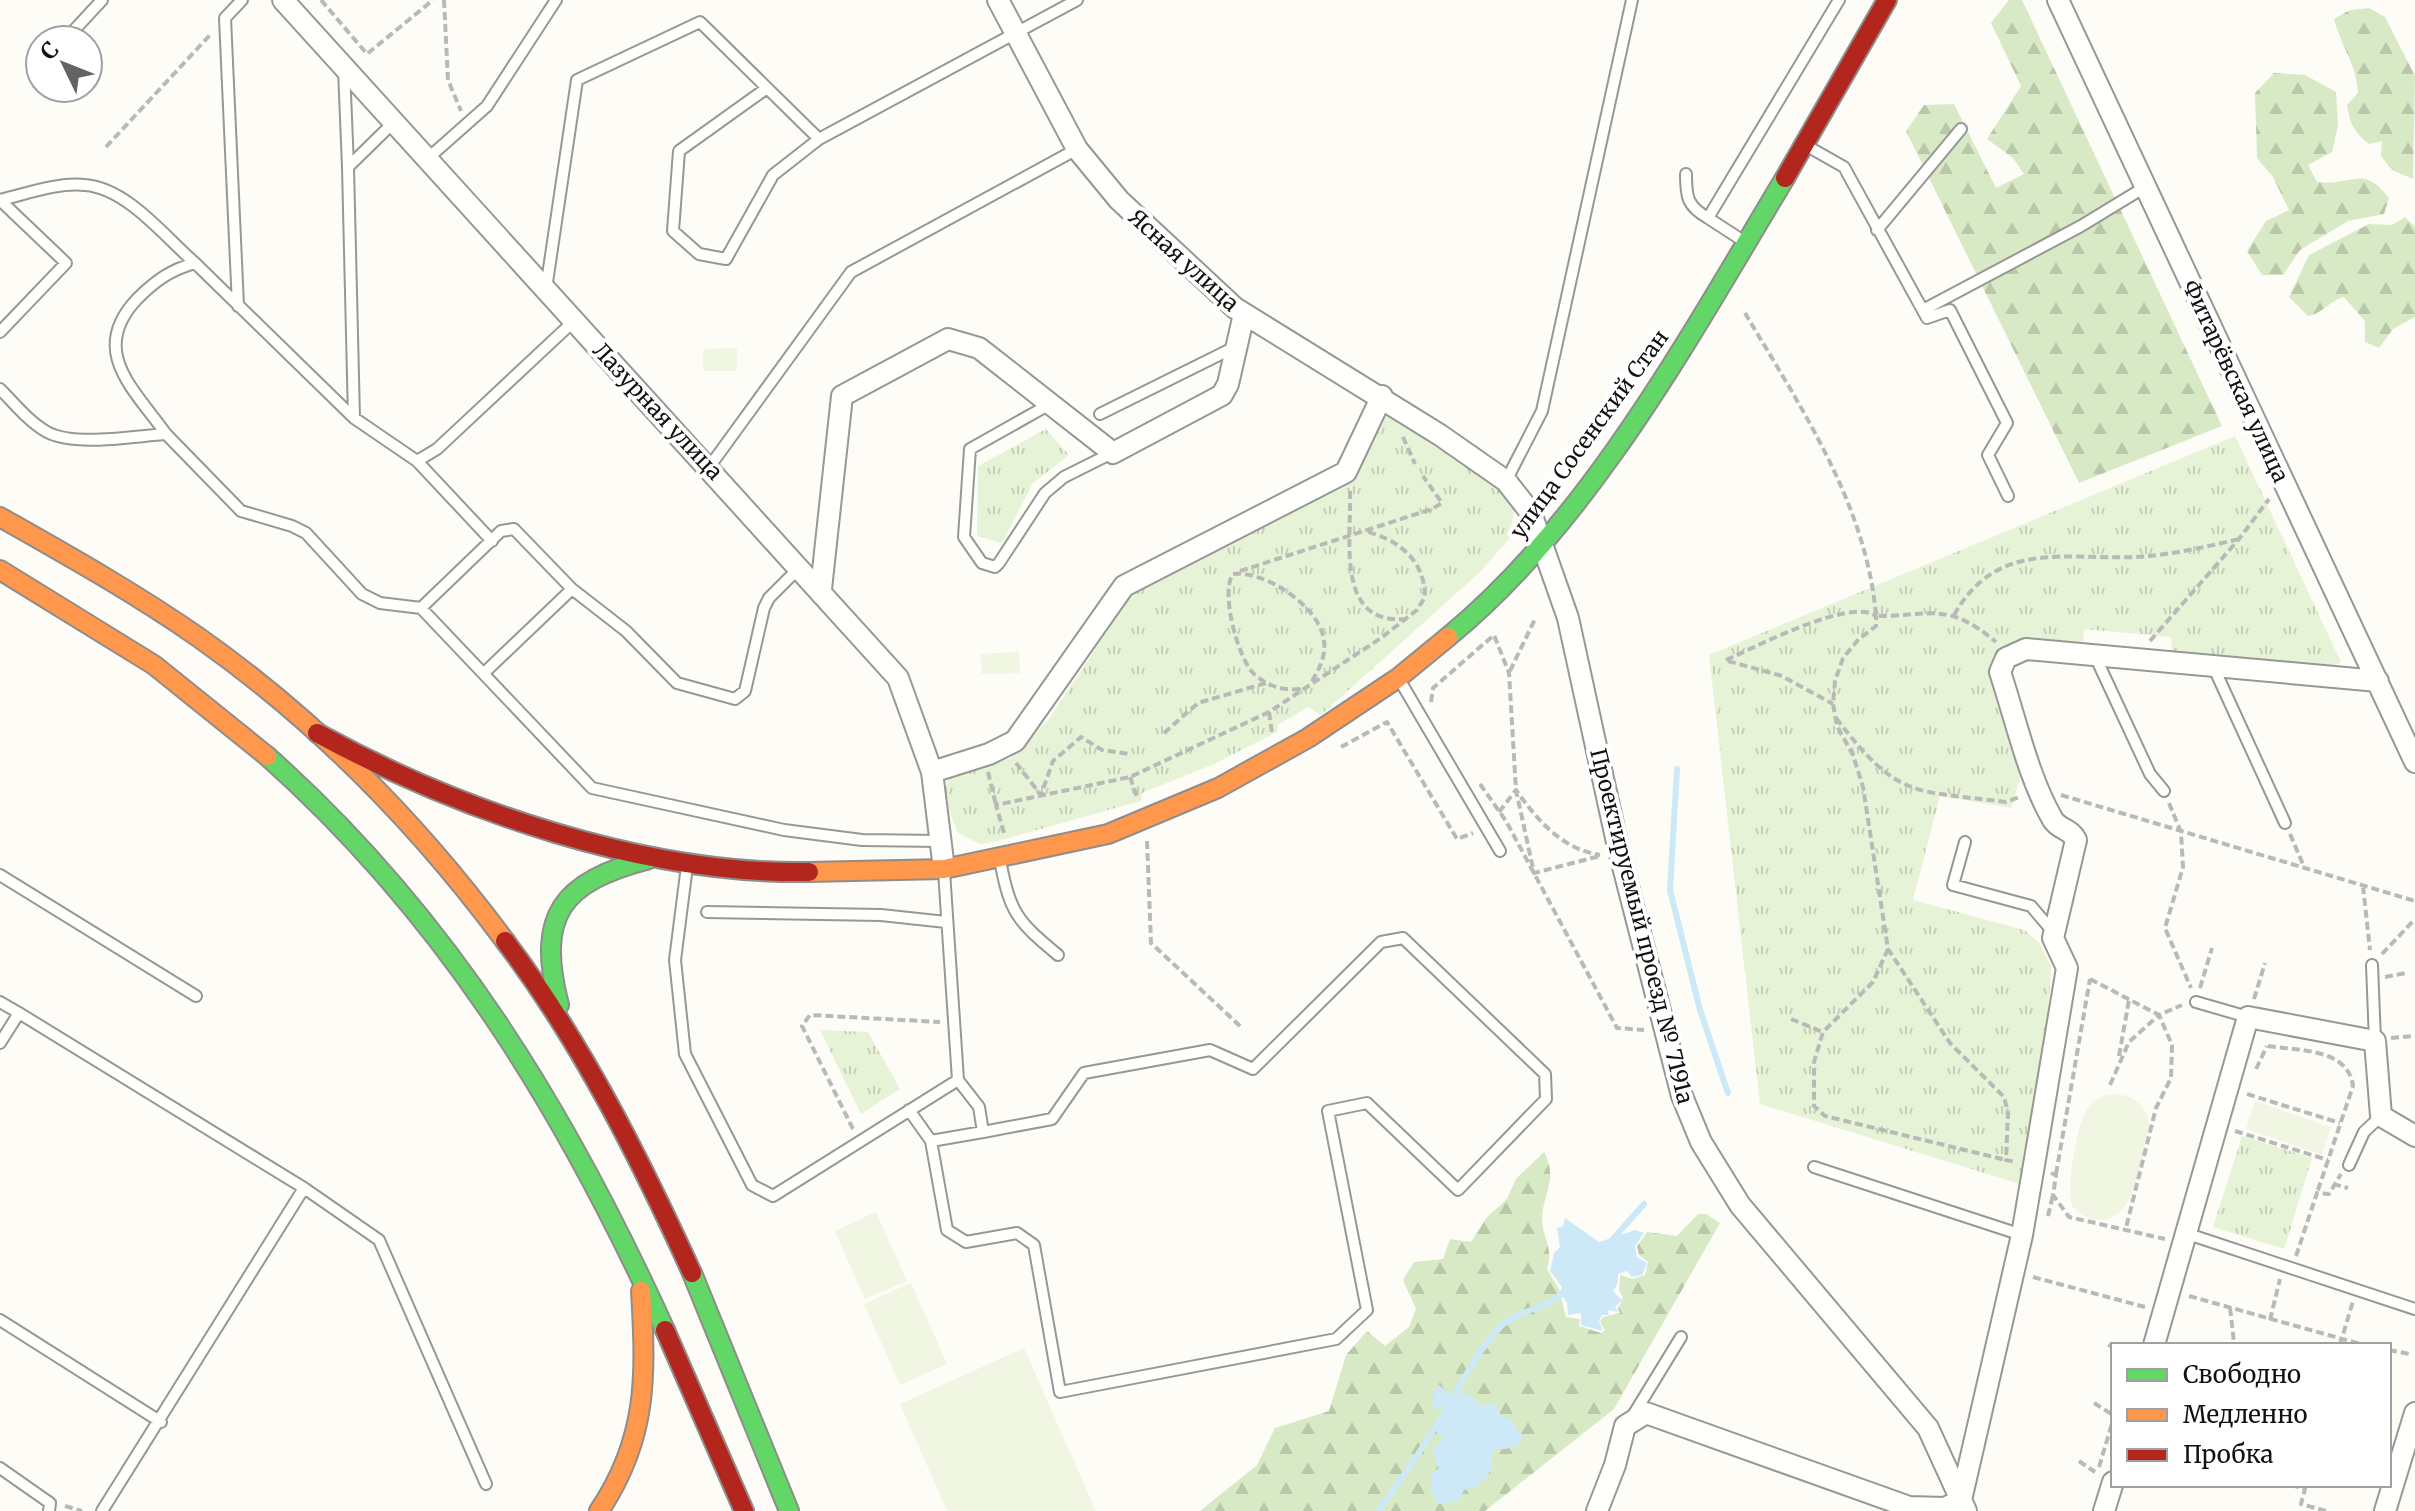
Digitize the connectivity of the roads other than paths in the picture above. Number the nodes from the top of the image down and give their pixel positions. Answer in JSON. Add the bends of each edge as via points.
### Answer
{"nodes":[{"id":1,"x":102,"y":0,"type":"edge"},
{"id":2,"x":242,"y":0,"type":"edge"},
{"id":3,"x":283,"y":0,"type":"edge"},
{"id":4,"x":556,"y":0,"type":"edge"},
{"id":5,"x":998,"y":0,"type":"edge"},
{"id":6,"x":1077,"y":0,"type":"edge"},
{"id":7,"x":1632,"y":0,"type":"edge"},
{"id":8,"x":1839,"y":0,"type":"edge"},
{"id":9,"x":1887,"y":0,"type":"edge"},
{"id":10,"x":2058,"y":0,"type":"edge"},
{"id":11,"x":80,"y":24,"type":"edge"},
{"id":12,"x":1015,"y":34,"type":"junction"},
{"id":13,"x":344,"y":68,"type":"junction"},
{"id":14,"x":767,"y":88,"type":"junction"},
{"id":15,"x":393,"y":123,"type":"junction"},
{"id":16,"x":1961,"y":129,"type":"dead end"},
{"id":17,"x":819,"y":139,"type":"junction"},
{"id":18,"x":1806,"y":145,"type":"junction"},
{"id":19,"x":1077,"y":149,"type":"junction"},
{"id":20,"x":426,"y":160,"type":"junction"},
{"id":21,"x":348,"y":167,"type":"junction"},
{"id":22,"x":1686,"y":174,"type":"dead end"},
{"id":23,"x":2145,"y":187,"type":"junction"},
{"id":24,"x":0,"y":200,"type":"edge"},
{"id":25,"x":1708,"y":218,"type":"junction"},
{"id":26,"x":1877,"y":230,"type":"junction"},
{"id":27,"x":1746,"y":243,"type":"junction"},
{"id":28,"x":195,"y":263,"type":"junction"},
{"id":29,"x":546,"y":290,"type":"junction"},
{"id":30,"x":238,"y":306,"type":"junction"},
{"id":31,"x":1923,"y":310,"type":"junction"},
{"id":32,"x":1244,"y":314,"type":"junction"},
{"id":33,"x":575,"y":320,"type":"junction"},
{"id":34,"x":0,"y":332,"type":"edge"},
{"id":35,"x":1236,"y":346,"type":"junction"},
{"id":36,"x":0,"y":389,"type":"edge"},
{"id":37,"x":1382,"y":396,"type":"junction"},
{"id":38,"x":1050,"y":404,"type":"junction"},
{"id":39,"x":1100,"y":414,"type":"dead end"},
{"id":40,"x":354,"y":418,"type":"junction"},
{"id":41,"x":166,"y":434,"type":"junction"},
{"id":42,"x":1113,"y":453,"type":"junction"},
{"id":43,"x":417,"y":461,"type":"junction"},
{"id":44,"x":710,"y":466,"type":"junction"},
{"id":45,"x":1506,"y":481,"type":"junction"},
{"id":46,"x":2008,"y":496,"type":"dead end"},
{"id":47,"x":0,"y":517,"type":"edge"},
{"id":48,"x":492,"y":541,"type":"junction"},
{"id":49,"x":1543,"y":545,"type":"junction"},
{"id":50,"x":801,"y":567,"type":"junction"},
{"id":51,"x":0,"y":570,"type":"edge"},
{"id":52,"x":572,"y":589,"type":"junction"},
{"id":53,"x":821,"y":589,"type":"junction"},
{"id":54,"x":421,"y":608,"type":"junction"},
{"id":55,"x":2095,"y":656,"type":"junction"},
{"id":56,"x":2213,"y":666,"type":"junction"},
{"id":57,"x":484,"y":673,"type":"junction"},
{"id":58,"x":1398,"y":678,"type":"junction"},
{"id":59,"x":2378,"y":681,"type":"junction"},
{"id":60,"x":317,"y":733,"type":"junction"},
{"id":61,"x":2415,"y":762,"type":"edge"},
{"id":62,"x":932,"y":772,"type":"junction"},
{"id":63,"x":2164,"y":791,"type":"road end"},
{"id":64,"x":2285,"y":823,"type":"road end"},
{"id":65,"x":940,"y":841,"type":"junction"},
{"id":66,"x":1965,"y":842,"type":"dead end"},
{"id":67,"x":1500,"y":851,"type":"dead end"},
{"id":68,"x":999,"y":858,"type":"junction"},
{"id":69,"x":653,"y":859,"type":"junction"},
{"id":70,"x":688,"y":864,"type":"junction"},
{"id":71,"x":944,"y":869,"type":"junction"},
{"id":72,"x":0,"y":875,"type":"edge"},
{"id":73,"x":707,"y":912,"type":"dead end"},
{"id":74,"x":946,"y":922,"type":"junction"},
{"id":75,"x":2054,"y":933,"type":"junction"},
{"id":76,"x":1058,"y":955,"type":"dead end"},
{"id":77,"x":2372,"y":965,"type":"road end"},
{"id":78,"x":196,"y":996,"type":"dead end"},
{"id":79,"x":0,"y":1002,"type":"edge"},
{"id":80,"x":2196,"y":1002,"type":"road end"},
{"id":81,"x":19,"y":1013,"type":"junction"},
{"id":82,"x":2248,"y":1017,"type":"junction"},
{"id":83,"x":568,"y":1033,"type":"junction"},
{"id":84,"x":2375,"y":1041,"type":"junction"},
{"id":85,"x":0,"y":1043,"type":"edge"},
{"id":86,"x":958,"y":1080,"type":"junction"},
{"id":87,"x":909,"y":1110,"type":"junction"},
{"id":88,"x":2381,"y":1116,"type":"junction"},
{"id":89,"x":983,"y":1132,"type":"junction"},
{"id":90,"x":2415,"y":1136,"type":"edge"},
{"id":91,"x":931,"y":1141,"type":"junction"},
{"id":92,"x":2349,"y":1165,"type":"road end"},
{"id":93,"x":1814,"y":1167,"type":"dead end"},
{"id":94,"x":304,"y":1188,"type":"junction"},
{"id":95,"x":2188,"y":1234,"type":"junction"},
{"id":96,"x":2022,"y":1235,"type":"junction"},
{"id":97,"x":640,"y":1275,"type":"junction"},
{"id":98,"x":2415,"y":1309,"type":"edge"},
{"id":99,"x":0,"y":1320,"type":"edge"},
{"id":100,"x":1681,"y":1337,"type":"dead end"},
{"id":101,"x":2155,"y":1343,"type":"edge"},
{"id":102,"x":1631,"y":1419,"type":"junction"},
{"id":103,"x":161,"y":1422,"type":"junction"},
{"id":104,"x":2414,"y":1424,"type":"edge"},
{"id":105,"x":0,"y":1468,"type":"edge"},
{"id":106,"x":2105,"y":1478,"type":"edge"},
{"id":107,"x":486,"y":1484,"type":"dead end"},
{"id":108,"x":1964,"y":1506,"type":"edge"},
{"id":109,"x":52,"y":1510,"type":"edge"},
{"id":110,"x":102,"y":1511,"type":"edge"},
{"id":111,"x":599,"y":1511,"type":"edge"},
{"id":112,"x":744,"y":1511,"type":"edge"},
{"id":113,"x":789,"y":1511,"type":"edge"},
{"id":114,"x":1597,"y":1511,"type":"edge"},
{"id":115,"x":2104,"y":1511,"type":"edge"},
{"id":116,"x":2385,"y":1511,"type":"edge"}],
"edges":[{"from":1,"to":11,"type":"lane"},
{"from":2,"to":30,"type":"lane","via":[[225,18]]},
{"from":3,"to":13,"type":"street","name":"Лазурная улица"},
{"from":4,"to":20,"type":"lane","via":[[487,106]]},
{"from":5,"to":12,"type":"street","name":"Ясная улица"},
{"from":6,"to":12,"type":"lane"},
{"from":7,"to":45,"type":"lane","via":[[1542,411]]},
{"from":8,"to":25,"type":"lane"},
{"from":9,"to":18,"type":"main road","name":"улица Сосенский Стан"},
{"from":10,"to":23,"type":"street","name":"Фитарёвская улица"},
{"from":12,"to":17,"type":"lane"},
{"from":12,"to":19,"type":"street","name":"Ясная улица"},
{"from":13,"to":15,"type":"street","name":"Лазурная улица"},
{"from":13,"to":21,"type":"lane"},
{"from":14,"to":17,"type":"lane"},
{"from":14,"to":17,"type":"lane","via":[[679,151],[673,231],[699,254],[726,259],[773,175]]},
{"from":14,"to":29,"type":"lane","via":[[700,22],[577,80]]},
{"from":15,"to":20,"type":"street","name":"Лазурная улица"},
{"from":15,"to":21,"type":"lane"},
{"from":16,"to":26,"type":"lane"},
{"from":18,"to":26,"type":"lane","via":[[1844,167]]},
{"from":18,"to":27,"type":"main road","name":"улица Сосенский Стан"},
{"from":19,"to":32,"type":"street","name":"Ясная улица","via":[[1119,200]]},
{"from":19,"to":44,"type":"lane","via":[[851,272]]},
{"from":20,"to":29,"type":"street","name":"Лазурная улица"},
{"from":21,"to":40,"type":"lane"},
{"from":22,"to":25,"type":"lane","via":[[1686,198],[1693,210]]},
{"from":23,"to":31,"type":"lane"},
{"from":23,"to":59,"type":"street","name":"Фитарёвская улица"},
{"from":24,"to":28,"type":"lane","via":[[76,184],[100,188],[128,204]]},
{"from":24,"to":34,"type":"lane","via":[[66,263]]},
{"from":25,"to":27,"type":"lane"},
{"from":26,"to":31,"type":"lane"},
{"from":27,"to":49,"type":"main road","name":"улица Сосенский Стан","via":[[1626,431]]},
{"from":28,"to":30,"type":"lane"},
{"from":28,"to":41,"type":"lane","via":[[154,282],[116,329],[113,347],[119,367]]},
{"from":29,"to":33,"type":"street","name":"Лазурная улица"},
{"from":30,"to":40,"type":"lane"},
{"from":31,"to":46,"type":"lane","via":[[1927,318],[1950,310],[2007,423],[1988,455]]},
{"from":32,"to":35,"type":"street"},
{"from":32,"to":37,"type":"street","name":"Ясная улица"},
{"from":33,"to":43,"type":"lane","via":[[437,449]]},
{"from":33,"to":44,"type":"street","name":"Лазурная улица"},
{"from":35,"to":39,"type":"lane"},
{"from":35,"to":42,"type":"street","via":[[1222,395]]},
{"from":36,"to":41,"type":"lane","via":[[55,436]]},
{"from":37,"to":45,"type":"street","name":"Ясная улица"},
{"from":37,"to":62,"type":"street","via":[[1346,472],[1124,586],[1015,741]]},
{"from":38,"to":42,"type":"street"},
{"from":38,"to":42,"type":"lane","via":[[970,449],[964,537],[982,563],[999,563],[1054,484]]},
{"from":38,"to":53,"type":"street","via":[[979,348],[948,339],[842,396]]},
{"from":40,"to":43,"type":"lane"},
{"from":41,"to":54,"type":"lane","via":[[241,511],[306,533],[362,594],[380,603]]},
{"from":43,"to":48,"type":"lane"},
{"from":44,"to":50,"type":"street","name":"Лазурная улица"},
{"from":45,"to":49,"type":"street","name":"Ясная улица","via":[[1531,513]]},
{"from":47,"to":60,"type":"main road","via":[[203,640]]},
{"from":48,"to":52,"type":"lane","via":[[507,528],[514,529]]},
{"from":48,"to":54,"type":"lane"},
{"from":49,"to":58,"type":"main road","name":"улица Сосенский Стан","via":[[1459,628]]},
{"from":49,"to":108,"type":"street","name":"Проектируемый проезд № 7191а","via":[[1568,618],[1618,847],[1682,1096],[1701,1142],[1740,1205],[1928,1428]]},
{"from":50,"to":52,"type":"lane","via":[[769,598],[745,691],[735,699],[677,683],[626,631]]},
{"from":50,"to":53,"type":"street","name":"Лазурная улица"},
{"from":51,"to":97,"type":"main road","via":[[124,644],[199,698],[241,732],[373,865],[460,967],[517,1047]]},
{"from":52,"to":57,"type":"lane"},
{"from":53,"to":62,"type":"street","name":"Лазурная улица","via":[[898,678]]},
{"from":54,"to":57,"type":"lane"},
{"from":55,"to":56,"type":"street"},
{"from":55,"to":63,"type":"lane","via":[[2150,774]]},
{"from":55,"to":75,"type":"street","via":[[2026,649],[2010,654],[2000,672],[2055,823],[2076,840]]},
{"from":56,"to":59,"type":"street"},
{"from":56,"to":64,"type":"lane"},
{"from":57,"to":65,"type":"lane","via":[[592,788],[784,830],[862,840]]},
{"from":58,"to":67,"type":"lane"},
{"from":58,"to":68,"type":"main road","name":"улица Сосенский Стан","via":[[1308,738],[1218,788],[1108,834]]},
{"from":59,"to":61,"type":"street","name":"Фитарёвская улица"},
{"from":60,"to":69,"type":"main road","via":[[438,792]]},
{"from":60,"to":83,"type":"main road","via":[[494,925]]},
{"from":62,"to":65,"type":"street","name":"Лазурная улица"},
{"from":65,"to":71,"type":"street","name":"Лазурная улица"},
{"from":66,"to":75,"type":"lane","via":[[1953,885],[2031,906]]},
{"from":68,"to":71,"type":"main road","name":"улица Сосенский Стан"},
{"from":68,"to":76,"type":"lane","via":[[1007,898],[1021,924]]},
{"from":69,"to":70,"type":"main road","name":"улица Сосенский Стан"},
{"from":69,"to":83,"type":"main road","via":[[590,877],[554,916],[548,965]]},
{"from":70,"to":71,"type":"main road","name":"улица Сосенский Стан","via":[[783,872]]},
{"from":70,"to":87,"type":"lane","via":[[675,960],[685,1054],[752,1185],[773,1196]]},
{"from":71,"to":74,"type":"lane"},
{"from":72,"to":78,"type":"lane"},
{"from":73,"to":74,"type":"lane","via":[[881,915]]},
{"from":74,"to":86,"type":"lane"},
{"from":75,"to":96,"type":"street","via":[[2054,947],[2067,968]]},
{"from":77,"to":84,"type":"lane"},
{"from":79,"to":81,"type":"lane"},
{"from":80,"to":82,"type":"lane"},
{"from":81,"to":85,"type":"lane"},
{"from":81,"to":94,"type":"lane"},
{"from":82,"to":84,"type":"street"},
{"from":82,"to":95,"type":"street"},
{"from":83,"to":113,"type":"main road","via":[[642,1166],[700,1290]]},
{"from":84,"to":88,"type":"street"},
{"from":86,"to":87,"type":"lane"},
{"from":86,"to":89,"type":"lane","via":[[979,1107]]},
{"from":87,"to":91,"type":"lane"},
{"from":88,"to":90,"type":"street"},
{"from":88,"to":92,"type":"lane","via":[[2364,1132]]},
{"from":89,"to":91,"type":"lane"},
{"from":89,"to":91,"type":"lane","via":[[1052,1119],[1084,1073],[1210,1050],[1253,1069],[1381,942],[1403,938],[1545,1074],[1546,1099],[1458,1190],[1367,1103],[1328,1111],[1367,1310],[1336,1339],[1060,1392],[1034,1245],[1017,1233],[966,1242],[947,1230]]},
{"from":93,"to":96,"type":"lane"},
{"from":94,"to":103,"type":"lane"},
{"from":94,"to":107,"type":"lane","via":[[379,1240]]},
{"from":95,"to":98,"type":"lane"},
{"from":95,"to":101,"type":"street"},
{"from":96,"to":108,"type":"street"},
{"from":97,"to":111,"type":"main road","via":[[645,1360],[641,1426],[618,1487]]},
{"from":97,"to":112,"type":"main road"},
{"from":99,"to":103,"type":"lane"},
{"from":100,"to":102,"type":"lane"},
{"from":102,"to":108,"type":"street","via":[[1657,1415],[1909,1507]]},
{"from":102,"to":114,"type":"street"},
{"from":103,"to":110,"type":"lane"},
{"from":104,"to":116,"type":"street"},
{"from":105,"to":109,"type":"lane","via":[[50,1503]]},
{"from":106,"to":115,"type":"street"}]}
